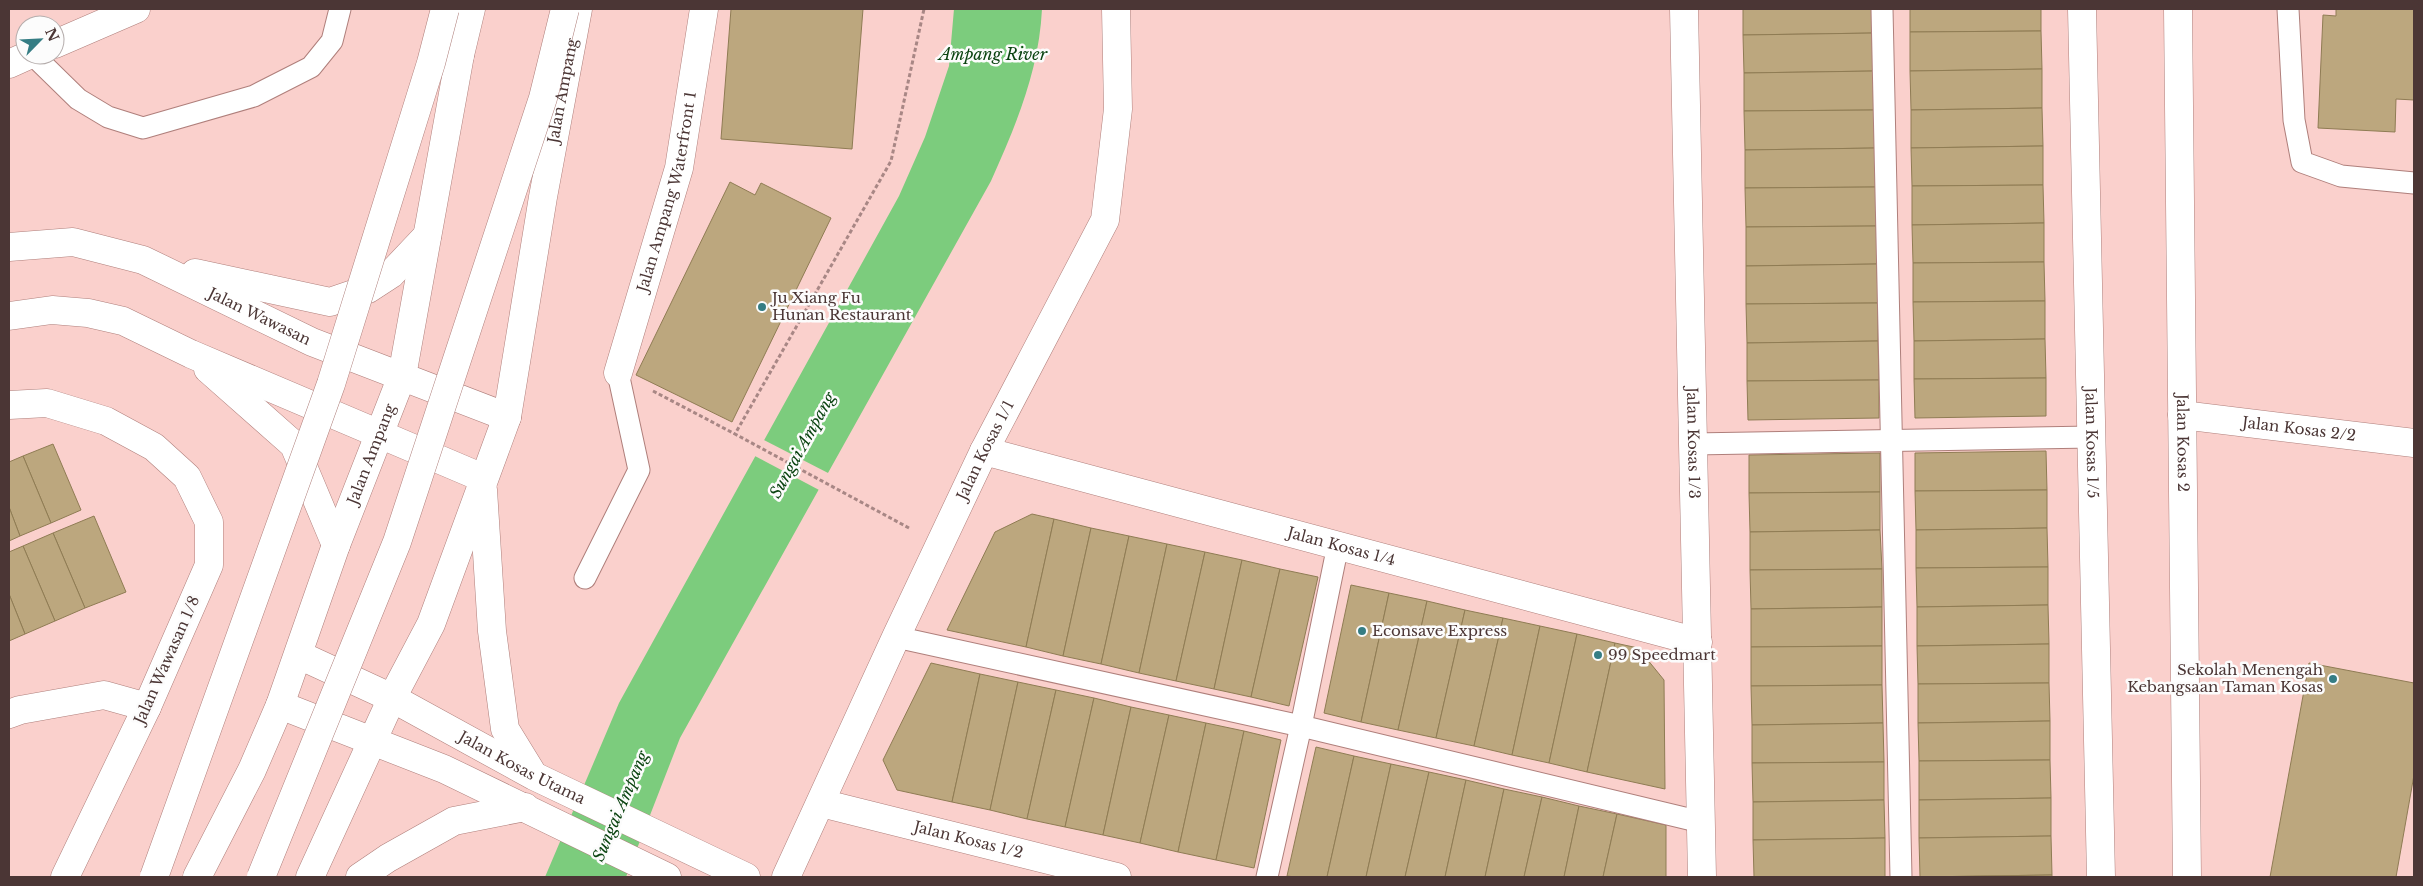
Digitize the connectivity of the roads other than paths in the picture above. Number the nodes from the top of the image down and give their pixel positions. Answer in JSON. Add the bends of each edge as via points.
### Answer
{"nodes":[{"id":1,"x":136,"y":9,"type":"edge"},
{"id":2,"x":340,"y":9,"type":"edge"},
{"id":3,"x":445,"y":9,"type":"edge"},
{"id":4,"x":449,"y":9,"type":"edge"},
{"id":5,"x":471,"y":9,"type":"edge"},
{"id":6,"x":565,"y":9,"type":"edge"},
{"id":7,"x":578,"y":9,"type":"edge"},
{"id":8,"x":704,"y":9,"type":"edge"},
{"id":9,"x":1116,"y":9,"type":"edge"},
{"id":10,"x":1684,"y":9,"type":"edge"},
{"id":11,"x":1882,"y":9,"type":"edge"},
{"id":12,"x":2082,"y":9,"type":"edge"},
{"id":13,"x":2178,"y":9,"type":"edge"},
{"id":14,"x":2288,"y":9,"type":"edge"},
{"id":15,"x":65,"y":40,"type":"edge"},
{"id":16,"x":460,"y":55,"type":"junction"},
{"id":17,"x":43,"y":65,"type":"edge"},
{"id":18,"x":2414,"y":183,"type":"edge"},
{"id":19,"x":427,"y":236,"type":"junction"},
{"id":20,"x":9,"y":247,"type":"edge"},
{"id":21,"x":143,"y":260,"type":"junction"},
{"id":22,"x":9,"y":316,"type":"edge"},
{"id":23,"x":191,"y":354,"type":"junction"},
{"id":24,"x":618,"y":373,"type":"joint"},
{"id":25,"x":402,"y":376,"type":"junction"},
{"id":26,"x":9,"y":406,"type":"edge"},
{"id":27,"x":2182,"y":415,"type":"junction"},
{"id":28,"x":507,"y":416,"type":"junction"},
{"id":29,"x":380,"y":433,"type":"junction"},
{"id":30,"x":2092,"y":437,"type":"junction"},
{"id":31,"x":1892,"y":441,"type":"junction"},
{"id":32,"x":2414,"y":443,"type":"edge"},
{"id":33,"x":1693,"y":444,"type":"junction"},
{"id":34,"x":984,"y":452,"type":"junction"},
{"id":35,"x":483,"y":478,"type":"junction"},
{"id":36,"x":336,"y":545,"type":"junction"},
{"id":37,"x":1338,"y":545,"type":"junction"},
{"id":38,"x":585,"y":578,"type":"dead end"},
{"id":39,"x":896,"y":637,"type":"junction"},
{"id":40,"x":1698,"y":642,"type":"junction"},
{"id":41,"x":299,"y":655,"type":"junction"},
{"id":42,"x":392,"y":698,"type":"junction"},
{"id":43,"x":280,"y":705,"type":"junction"},
{"id":44,"x":147,"y":708,"type":"junction"},
{"id":45,"x":9,"y":714,"type":"edge"},
{"id":46,"x":1301,"y":726,"type":"junction"},
{"id":47,"x":372,"y":742,"type":"junction"},
{"id":48,"x":546,"y":781,"type":"junction"},
{"id":49,"x":821,"y":803,"type":"junction"},
{"id":50,"x":533,"y":811,"type":"junction"},
{"id":51,"x":1701,"y":822,"type":"junction"},
{"id":52,"x":65,"y":877,"type":"edge"},
{"id":53,"x":154,"y":877,"type":"edge"},
{"id":54,"x":197,"y":877,"type":"edge"},
{"id":55,"x":261,"y":877,"type":"edge"},
{"id":56,"x":310,"y":877,"type":"edge"},
{"id":57,"x":360,"y":877,"type":"edge"},
{"id":58,"x":667,"y":877,"type":"edge"},
{"id":59,"x":746,"y":877,"type":"edge"},
{"id":60,"x":786,"y":877,"type":"edge"},
{"id":61,"x":1117,"y":877,"type":"edge"},
{"id":62,"x":1267,"y":877,"type":"edge"},
{"id":63,"x":1702,"y":877,"type":"edge"},
{"id":64,"x":1901,"y":877,"type":"edge"},
{"id":65,"x":2101,"y":877,"type":"edge"},
{"id":66,"x":2188,"y":877,"type":"edge"}],
"edges":[{"from":1,"to":15,"type":"main road"},
{"from":2,"to":17,"type":"lane","via":[[332,41],[311,67],[254,96],[143,128],[108,118],[78,99]]},
{"from":3,"to":53,"type":"main road","bridge":true,"via":[[331,384]]},
{"from":4,"to":16,"type":"main road"},
{"from":5,"to":16,"type":"main road","name":"Jalan Ampang"},
{"from":6,"to":55,"type":"main road","bridge":true,"via":[[543,98],[397,542]]},
{"from":7,"to":28,"type":"main road","name":"Jalan Ampang"},
{"from":8,"to":24,"type":"main road","name":"Jalan Ampang Waterfront 1","via":[[679,168]]},
{"from":9,"to":34,"type":"main road","name":"Jalan Kosas 1/1","via":[[1118,109],[1106,220]]},
{"from":10,"to":33,"type":"main road","name":"Jalan Kosas 1/3"},
{"from":11,"to":31,"type":"lane"},
{"from":12,"to":30,"type":"main road","name":"Jalan Kosas 1/5"},
{"from":13,"to":27,"type":"main road","name":"Jalan Kosas 2"},
{"from":14,"to":18,"type":"lane","via":[[2294,120],[2302,162],[2341,176]]},
{"from":16,"to":19,"type":"main road","name":"Jalan Ampang"},
{"from":19,"to":21,"type":"main road","via":[[391,274],[368,289],[330,302]]},
{"from":19,"to":25,"type":"main road","name":"Jalan Ampang"},
{"from":20,"to":21,"type":"main road","name":"Jalan Wawasan","via":[[73,242]]},
{"from":21,"to":25,"type":"main road","name":"Jalan Wawasan","via":[[312,342]]},
{"from":22,"to":23,"type":"main road","via":[[52,310],[88,313],[123,321]]},
{"from":23,"to":29,"type":"main road"},
{"from":23,"to":36,"type":"main road","via":[[294,445]]},
{"from":24,"to":38,"type":"lane","via":[[639,470]]},
{"from":25,"to":28,"type":"main road","name":"Jalan Wawasan"},
{"from":25,"to":29,"type":"main road","name":"Jalan Ampang"},
{"from":26,"to":44,"type":"main road","name":"Jalan Wawasan 1/8","via":[[47,403],[106,422],[154,447],[186,477],[209,522],[209,565]]},
{"from":27,"to":32,"type":"main road","name":"Jalan Kosas 2/2"},
{"from":27,"to":66,"type":"main road","name":"Jalan Kosas 2"},
{"from":28,"to":35,"type":"main road","name":"Jalan Ampang"},
{"from":29,"to":35,"type":"main road"},
{"from":29,"to":36,"type":"main road","name":"Jalan Ampang"},
{"from":30,"to":31,"type":"lane"},
{"from":30,"to":65,"type":"main road","name":"Jalan Kosas 1/5"},
{"from":31,"to":33,"type":"lane"},
{"from":31,"to":64,"type":"lane"},
{"from":33,"to":40,"type":"main road","name":"Jalan Kosas 1/3"},
{"from":34,"to":37,"type":"main road","name":"Jalan Kosas 1/4"},
{"from":34,"to":39,"type":"main road","name":"Jalan Kosas 1/1"},
{"from":35,"to":42,"type":"main road","name":"Jalan Ampang","via":[[431,624]]},
{"from":35,"to":48,"type":"main road","via":[[492,631],[505,729]]},
{"from":36,"to":41,"type":"main road","name":"Jalan Ampang"},
{"from":37,"to":40,"type":"main road","name":"Jalan Kosas 1/4"},
{"from":37,"to":46,"type":"lane"},
{"from":39,"to":46,"type":"lane"},
{"from":39,"to":49,"type":"main road","name":"Jalan Kosas 1/1"},
{"from":40,"to":51,"type":"main road","name":"Jalan Kosas 1/3"},
{"from":41,"to":42,"type":"main road","name":"Jalan Kosas Utama"},
{"from":41,"to":43,"type":"main road","name":"Jalan Ampang"},
{"from":42,"to":47,"type":"main road","name":"Jalan Ampang"},
{"from":42,"to":48,"type":"main road","name":"Jalan Kosas Utama"},
{"from":43,"to":47,"type":"main road"},
{"from":43,"to":54,"type":"main road","name":"Jalan Ampang","via":[[252,770]]},
{"from":44,"to":45,"type":"main road","via":[[104,695]]},
{"from":44,"to":52,"type":"main road","name":"Jalan Wawasan 1/8"},
{"from":46,"to":51,"type":"lane"},
{"from":46,"to":62,"type":"lane"},
{"from":47,"to":50,"type":"main road","via":[[444,769]]},
{"from":47,"to":56,"type":"main road","name":"Jalan Ampang"},
{"from":48,"to":59,"type":"main road","name":"Jalan Kosas Utama"},
{"from":49,"to":60,"type":"main road","name":"Jalan Kosas 1/1"},
{"from":49,"to":61,"type":"main road","name":"Jalan Kosas 1/2"},
{"from":50,"to":57,"type":"main road","via":[[454,820]]},
{"from":50,"to":58,"type":"main road"},
{"from":51,"to":63,"type":"main road","name":"Jalan Kosas 1/3"}]}
